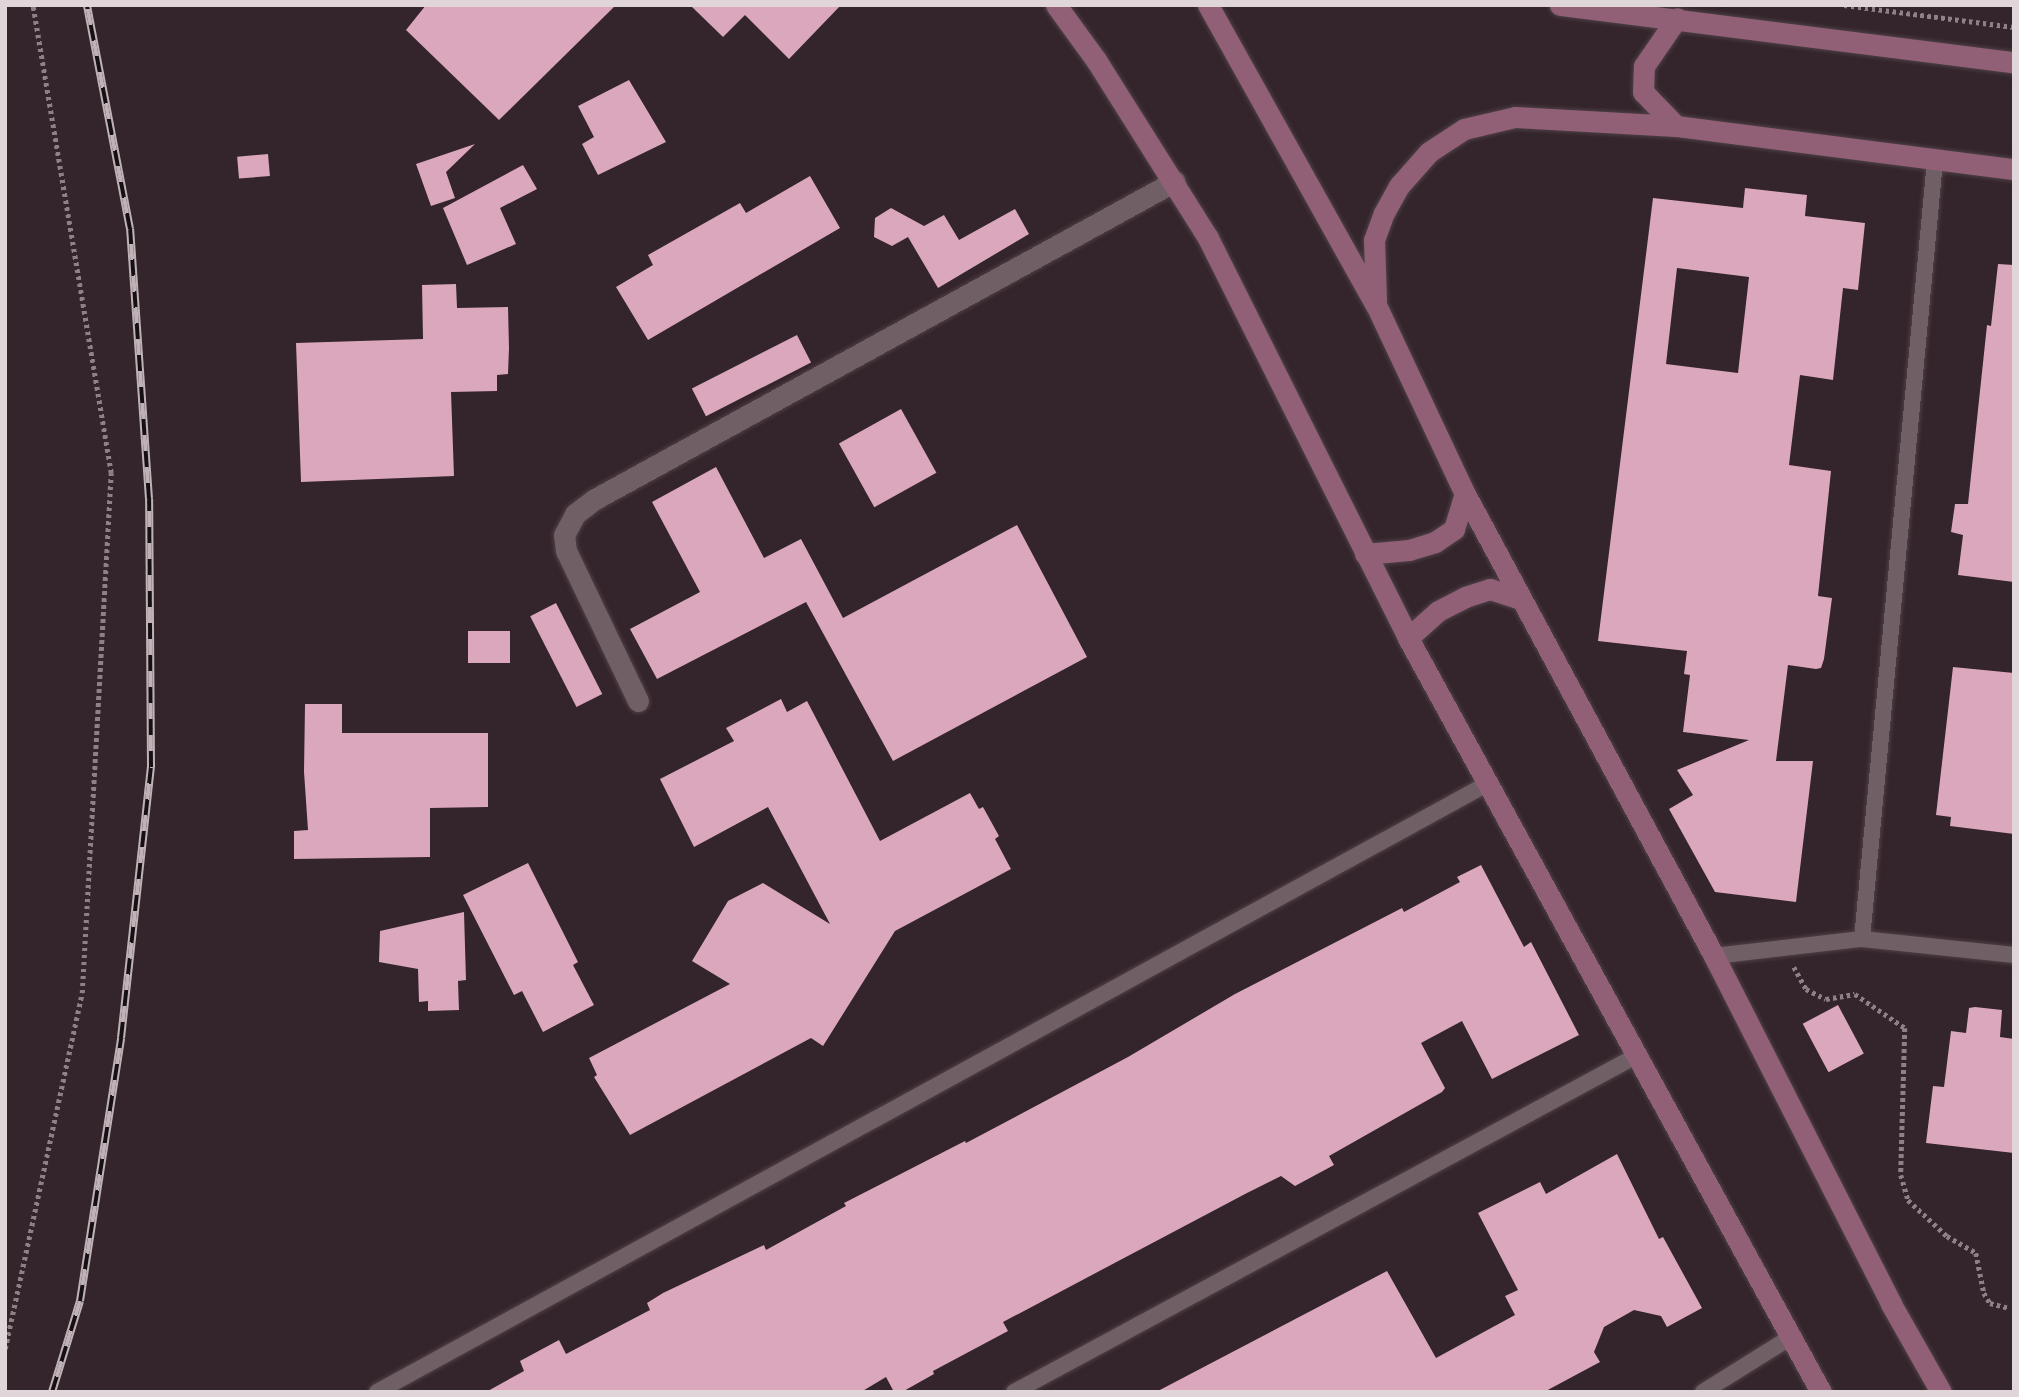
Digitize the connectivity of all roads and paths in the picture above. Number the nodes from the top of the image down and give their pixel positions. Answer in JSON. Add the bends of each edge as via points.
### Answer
{"nodes":[{"id":1,"x":33,"y":5,"type":"edge"},
{"id":2,"x":1056,"y":5,"type":"edge"},
{"id":3,"x":1208,"y":5,"type":"edge"},
{"id":4,"x":1560,"y":5,"type":"edge"},
{"id":5,"x":1843,"y":5,"type":"edge"},
{"id":6,"x":1678,"y":18,"type":"junction"},
{"id":7,"x":2014,"y":27,"type":"edge"},
{"id":8,"x":2014,"y":62,"type":"edge"},
{"id":9,"x":1676,"y":126,"type":"junction"},
{"id":10,"x":1935,"y":161,"type":"junction"},
{"id":11,"x":2014,"y":169,"type":"edge"},
{"id":12,"x":1175,"y":181,"type":"junction"},
{"id":13,"x":1376,"y":305,"type":"junction"},
{"id":14,"x":1465,"y":494,"type":"junction"},
{"id":15,"x":1365,"y":554,"type":"junction"},
{"id":16,"x":1521,"y":600,"type":"junction"},
{"id":17,"x":1408,"y":638,"type":"junction"},
{"id":18,"x":638,"y":701,"type":"dead end"},
{"id":19,"x":1487,"y":784,"type":"junction"},
{"id":20,"x":1862,"y":939,"type":"junction"},
{"id":21,"x":1784,"y":948,"type":"junction"},
{"id":22,"x":2014,"y":955,"type":"edge"},
{"id":23,"x":1714,"y":956,"type":"junction"},
{"id":24,"x":1638,"y":1055,"type":"junction"},
{"id":25,"x":2008,"y":1308,"type":"dead end"},
{"id":26,"x":1791,"y":1337,"type":"junction"},
{"id":27,"x":5,"y":1349,"type":"edge"},
{"id":28,"x":1729,"y":1386,"type":"edge"},
{"id":29,"x":377,"y":1392,"type":"edge"},
{"id":30,"x":1014,"y":1392,"type":"edge"},
{"id":31,"x":1703,"y":1392,"type":"edge"},
{"id":32,"x":1821,"y":1392,"type":"edge"},
{"id":33,"x":1941,"y":1392,"type":"edge"}],
"edges":[{"from":1,"to":27,"type":"path","via":[[111,473],[82,993]]},
{"from":2,"to":12,"type":"main road"},
{"from":3,"to":13,"type":"main road"},
{"from":4,"to":6,"type":"main road"},
{"from":5,"to":7,"type":"path"},
{"from":6,"to":8,"type":"main road"},
{"from":6,"to":9,"type":"main road","via":[[1644,66],[1643,92]]},
{"from":9,"to":10,"type":"main road"},
{"from":9,"to":13,"type":"main road","via":[[1515,117],[1464,129],[1429,152],[1399,186],[1384,212],[1374,240]]},
{"from":10,"to":11,"type":"main road"},
{"from":10,"to":20,"type":"lane"},
{"from":12,"to":15,"type":"main road","via":[[1208,238]]},
{"from":12,"to":18,"type":"street","via":[[575,514],[564,535],[566,551]]},
{"from":13,"to":14,"type":"main road"},
{"from":14,"to":15,"type":"main road","via":[[1454,529],[1435,542]]},
{"from":14,"to":16,"type":"main road"},
{"from":15,"to":17,"type":"main road"},
{"from":16,"to":17,"type":"main road","via":[[1490,589],[1465,597],[1438,611]]},
{"from":16,"to":23,"type":"main road"},
{"from":17,"to":19,"type":"main road"},
{"from":19,"to":24,"type":"main road"},
{"from":19,"to":29,"type":"lane"},
{"from":20,"to":21,"type":"lane"},
{"from":20,"to":22,"type":"lane"},
{"from":21,"to":23,"type":"lane"},
{"from":21,"to":25,"type":"path","via":[[1806,989],[1826,999],[1855,994],[1905,1028],[1901,1175],[1909,1200],[1947,1236],[1976,1252],[1984,1293],[1990,1303]]},
{"from":23,"to":33,"type":"main road","via":[[1891,1304]]},
{"from":24,"to":26,"type":"main road"},
{"from":24,"to":30,"type":"lane"},
{"from":26,"to":28,"type":"lane"},
{"from":26,"to":32,"type":"main road"},
{"from":28,"to":31,"type":"lane"}]}
